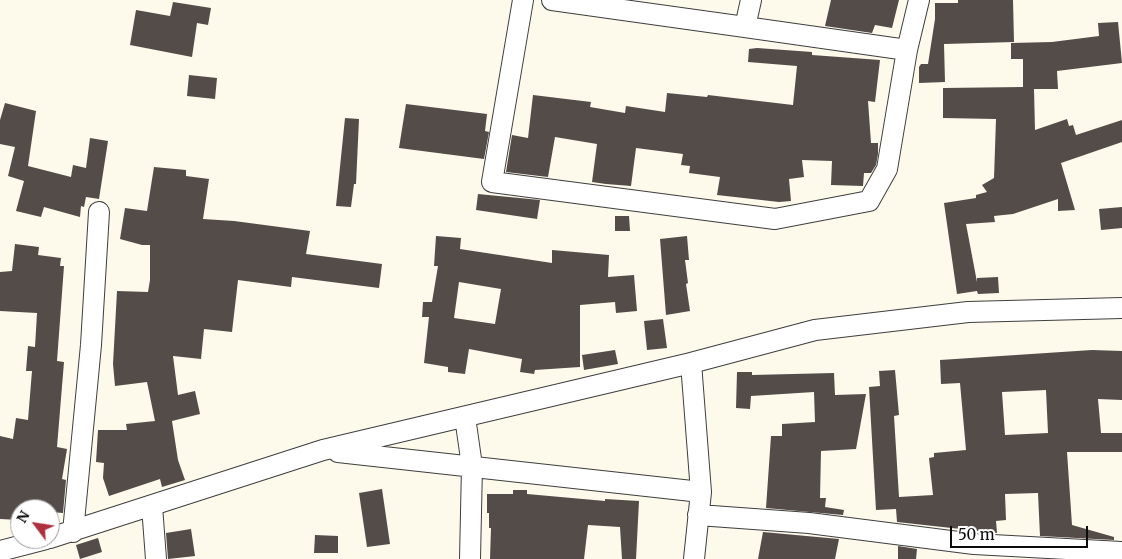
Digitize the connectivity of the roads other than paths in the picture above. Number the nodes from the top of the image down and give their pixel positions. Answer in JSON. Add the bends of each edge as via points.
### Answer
{"nodes":[{"id":1,"x":523,"y":0,"type":"edge"},
{"id":2,"x":552,"y":0,"type":"edge"},
{"id":3,"x":751,"y":0,"type":"edge"},
{"id":4,"x":919,"y":0,"type":"edge"},
{"id":5,"x":745,"y":27,"type":"junction"},
{"id":6,"x":907,"y":50,"type":"junction"},
{"id":7,"x":98,"y":212,"type":"dead end"},
{"id":8,"x":1122,"y":308,"type":"edge"},
{"id":9,"x":691,"y":363,"type":"junction"},
{"id":10,"x":465,"y":417,"type":"junction"},
{"id":11,"x":323,"y":450,"type":"junction"},
{"id":12,"x":472,"y":466,"type":"junction"},
{"id":13,"x":701,"y":492,"type":"junction"},
{"id":14,"x":152,"y":506,"type":"junction"},
{"id":15,"x":698,"y":515,"type":"junction"},
{"id":16,"x":73,"y":532,"type":"junction"},
{"id":17,"x":60,"y":535,"type":"edge"},
{"id":18,"x":1122,"y":552,"type":"edge"},
{"id":19,"x":156,"y":559,"type":"edge"},
{"id":20,"x":470,"y":559,"type":"edge"},
{"id":21,"x":694,"y":559,"type":"edge"}],
"edges":[{"from":1,"to":6,"type":"street","via":[[492,182],[701,211],[775,220],[869,201],[887,169]]},
{"from":2,"to":5,"type":"street"},
{"from":3,"to":5,"type":"street"},
{"from":4,"to":6,"type":"street"},
{"from":5,"to":6,"type":"street"},
{"from":7,"to":16,"type":"street"},
{"from":8,"to":9,"type":"street","via":[[968,312],[824,329]]},
{"from":9,"to":10,"type":"street"},
{"from":9,"to":13,"type":"street"},
{"from":10,"to":11,"type":"street"},
{"from":10,"to":12,"type":"street"},
{"from":11,"to":12,"type":"street"},
{"from":11,"to":14,"type":"street"},
{"from":12,"to":13,"type":"street"},
{"from":12,"to":20,"type":"street"},
{"from":13,"to":15,"type":"street"},
{"from":14,"to":16,"type":"street"},
{"from":14,"to":19,"type":"street"},
{"from":15,"to":18,"type":"street","via":[[809,522],[974,544]]},
{"from":15,"to":21,"type":"street"},
{"from":16,"to":17,"type":"street"}]}
